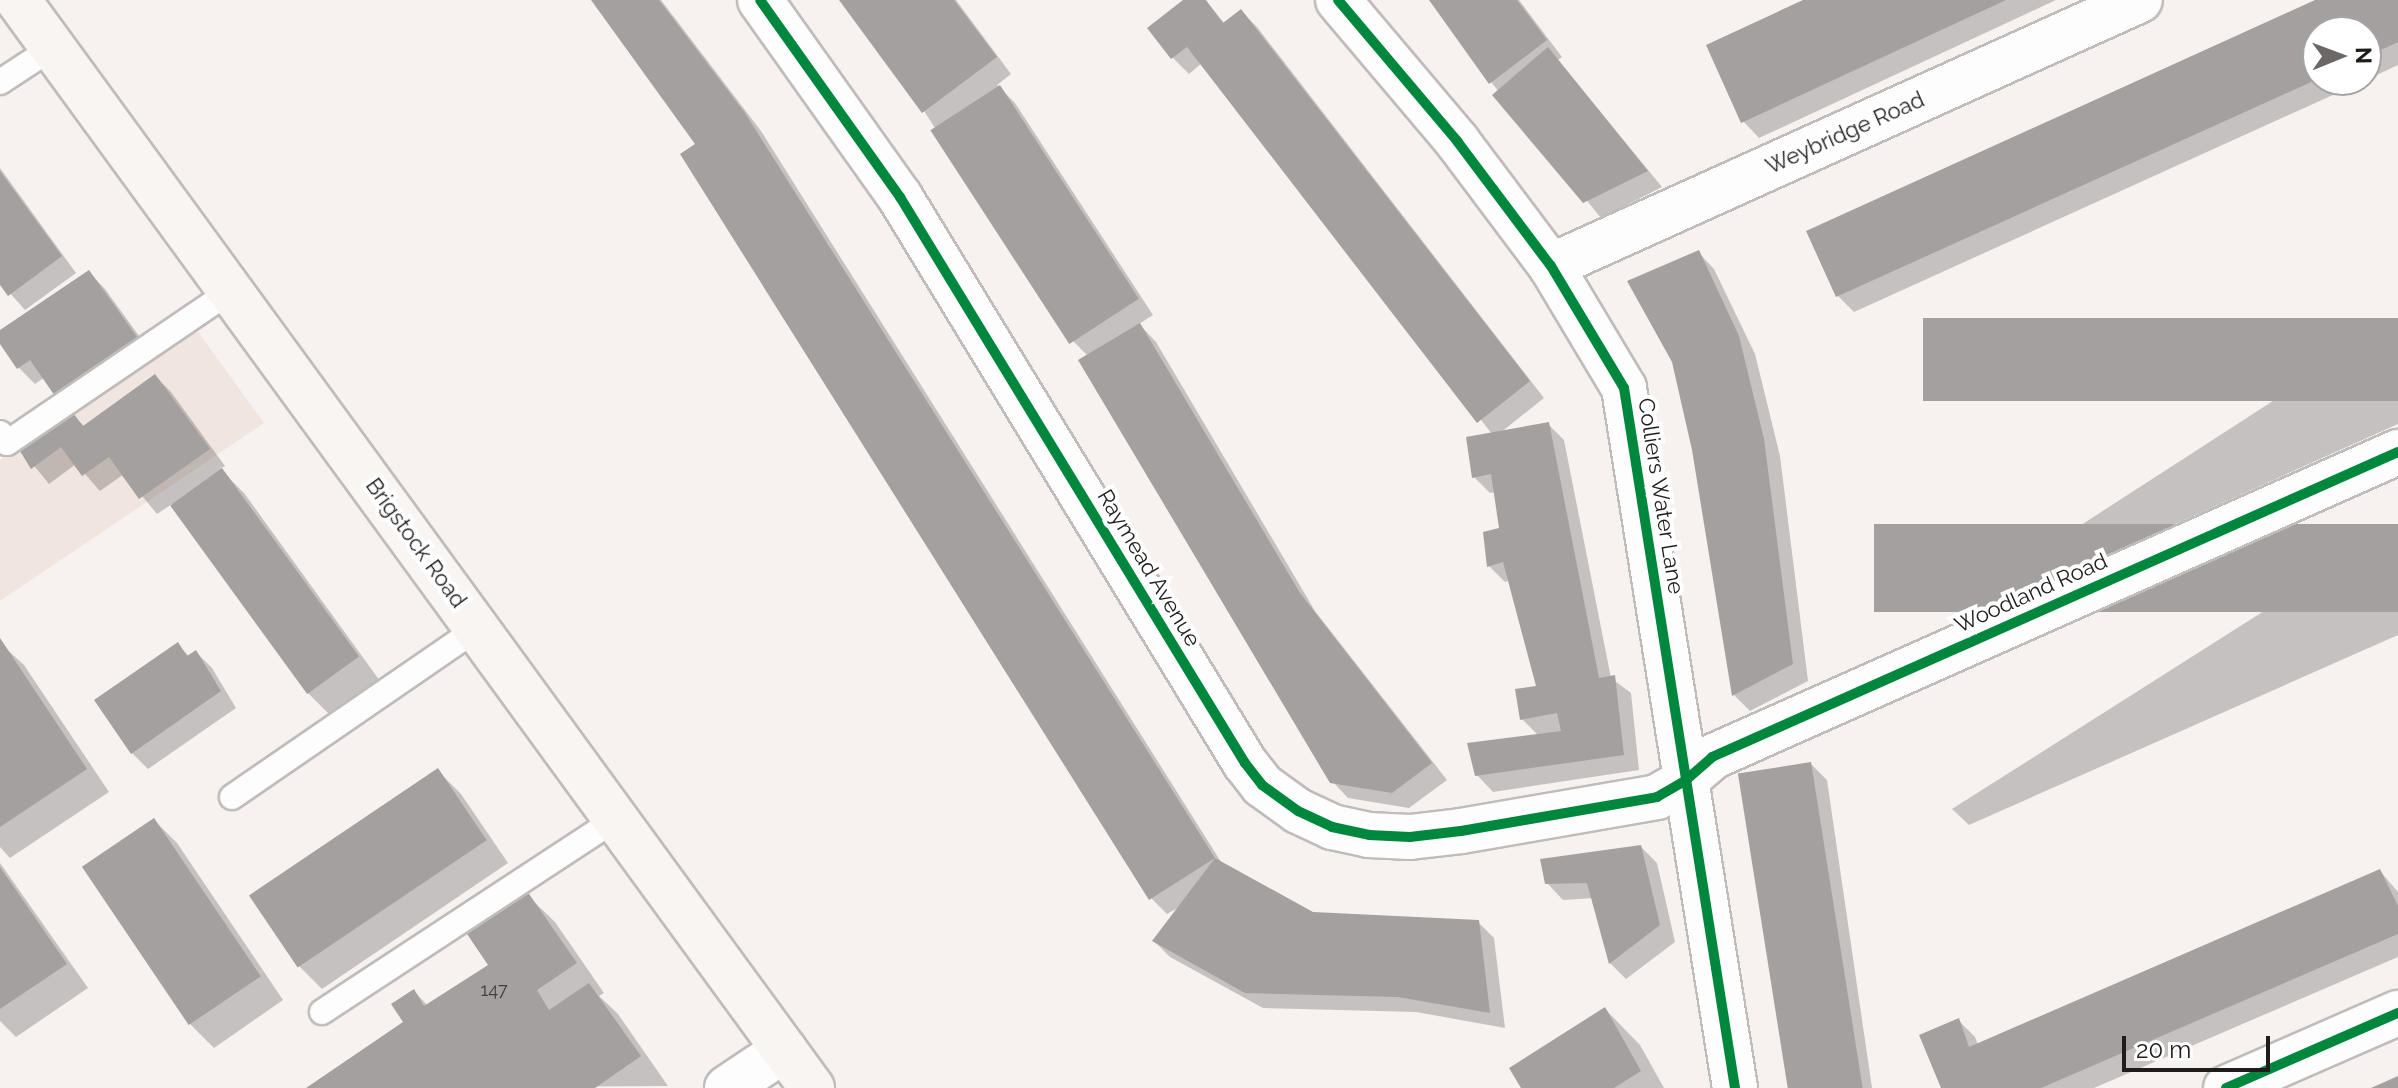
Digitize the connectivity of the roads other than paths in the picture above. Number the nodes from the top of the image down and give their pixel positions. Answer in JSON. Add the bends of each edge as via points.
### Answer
{"nodes":[{"id":1,"x":18,"y":0,"type":"edge"},
{"id":2,"x":760,"y":0,"type":"edge"},
{"id":3,"x":1338,"y":0,"type":"edge"},
{"id":4,"x":2140,"y":0,"type":"edge"},
{"id":5,"x":52,"y":48,"type":"junction"},
{"id":6,"x":0,"y":82,"type":"edge"},
{"id":7,"x":1551,"y":266,"type":"junction"},
{"id":8,"x":231,"y":291,"type":"junction"},
{"id":9,"x":0,"y":433,"type":"edge"},
{"id":10,"x":2398,"y":452,"type":"edge"},
{"id":11,"x":478,"y":628,"type":"junction"},
{"id":12,"x":1686,"y":780,"type":"junction"},
{"id":13,"x":232,"y":797,"type":"dead end"},
{"id":14,"x":616,"y":819,"type":"junction"},
{"id":15,"x":322,"y":1012,"type":"dead end"},
{"id":16,"x":2398,"y":1013,"type":"edge"},
{"id":17,"x":784,"y":1050,"type":"junction"},
{"id":18,"x":727,"y":1088,"type":"edge"},
{"id":19,"x":812,"y":1088,"type":"edge"},
{"id":20,"x":1735,"y":1088,"type":"edge"},
{"id":21,"x":2226,"y":1088,"type":"edge"}],
"edges":[{"from":1,"to":5,"type":"main road","name":"Brigstock Road"},
{"from":2,"to":12,"type":"street","name":"Raymead Avenue","via":[[900,197],[1262,785],[1332,827],[1410,837],[1657,797]]},
{"from":3,"to":7,"type":"street","name":"Colliers Water Lane","via":[[1457,141]]},
{"from":4,"to":7,"type":"street","name":"Weybridge Road"},
{"from":5,"to":6,"type":"lane"},
{"from":5,"to":8,"type":"main road","name":"Brigstock Road"},
{"from":7,"to":12,"type":"street","name":"Colliers Water Lane","via":[[1624,388]]},
{"from":8,"to":9,"type":"lane","via":[[7,443]]},
{"from":8,"to":11,"type":"main road","name":"Brigstock Road"},
{"from":10,"to":12,"type":"street","name":"Woodland Road","via":[[1712,757]]},
{"from":11,"to":13,"type":"lane"},
{"from":11,"to":14,"type":"main road","name":"Brigstock Road"},
{"from":12,"to":20,"type":"street","name":"Colliers Water Lane"},
{"from":14,"to":15,"type":"lane"},
{"from":14,"to":17,"type":"main road","name":"Brigstock Road"},
{"from":16,"to":21,"type":"street"},
{"from":17,"to":18,"type":"street"},
{"from":17,"to":19,"type":"main road","name":"Brigstock Road"}]}
